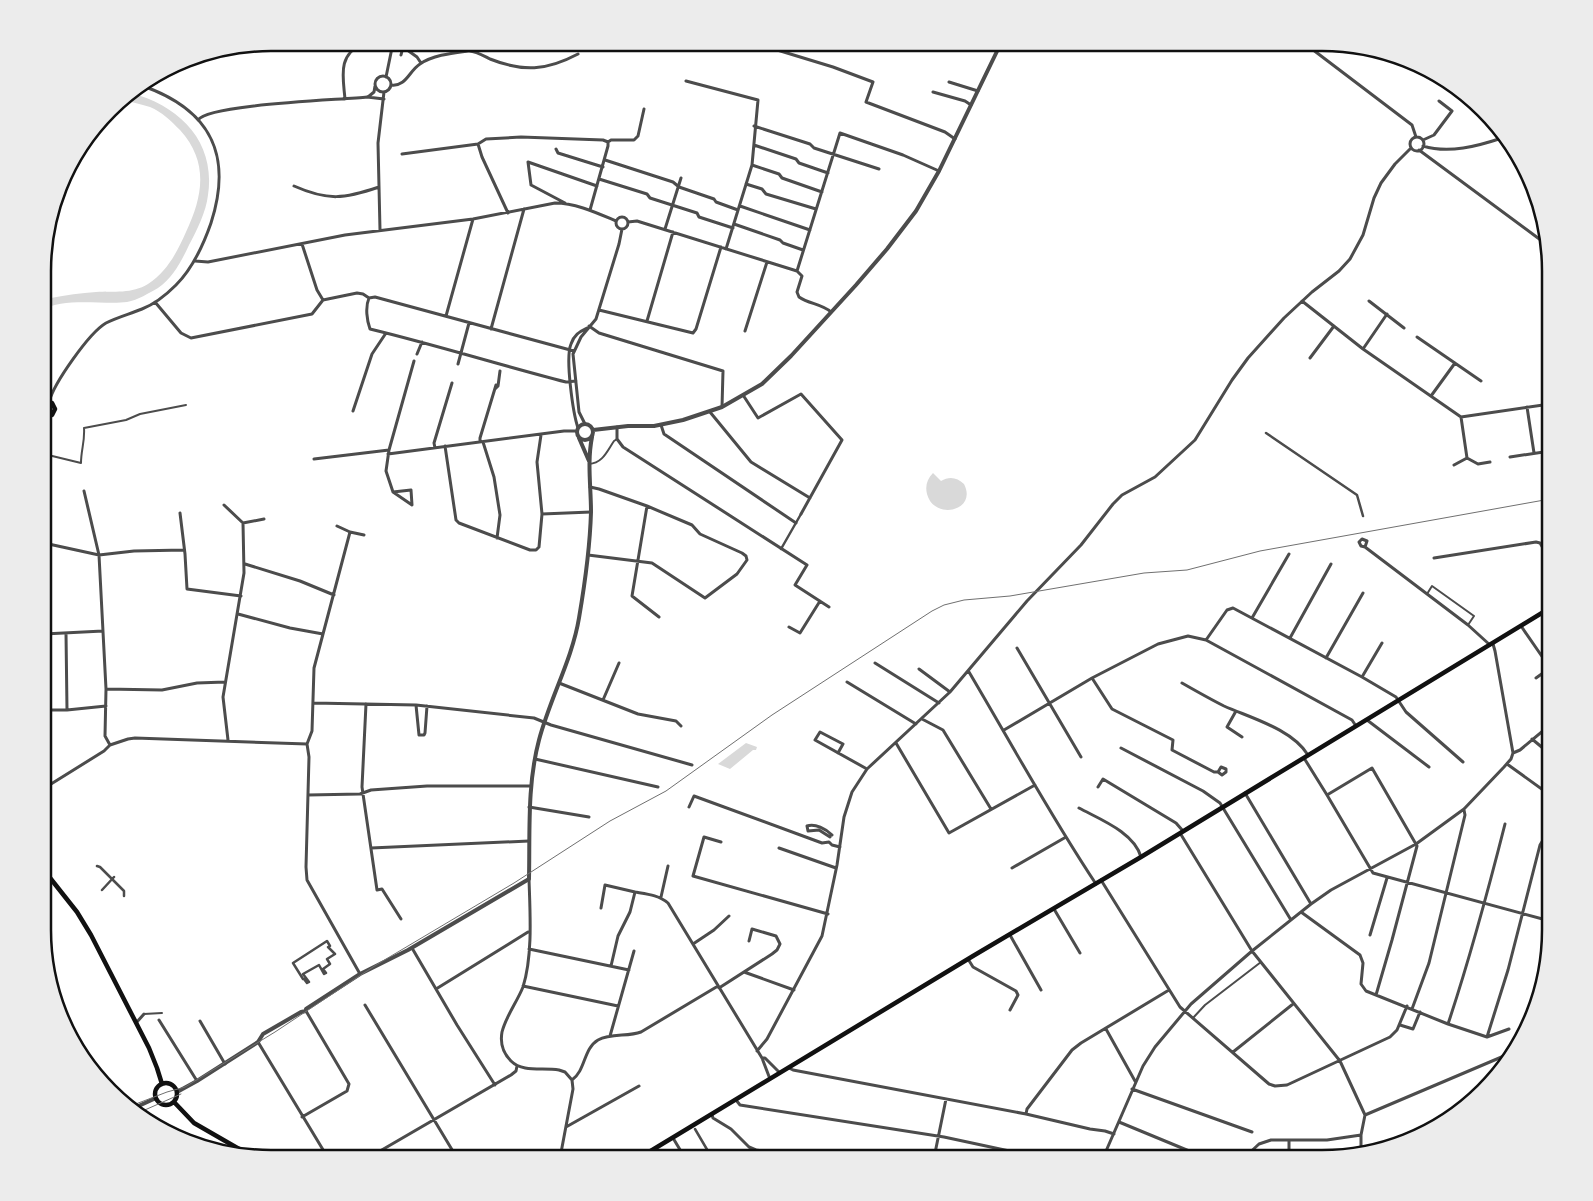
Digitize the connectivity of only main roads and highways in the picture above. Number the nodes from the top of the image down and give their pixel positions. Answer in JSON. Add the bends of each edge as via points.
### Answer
{"nodes":[{"id":1,"x":51,"y":404,"type":"edge"},
{"id":2,"x":51,"y":415,"type":"edge"},
{"id":3,"x":1542,"y":613,"type":"edge"},
{"id":4,"x":51,"y":879,"type":"edge"},
{"id":5,"x":162,"y":1084,"type":"junction"},
{"id":6,"x":174,"y":1102,"type":"junction"},
{"id":7,"x":236,"y":1147,"type":"edge"},
{"id":8,"x":653,"y":1150,"type":"edge"}],
"edges":[{"from":1,"to":2,"type":"main road","via":[[55,412]]},
{"from":3,"to":8,"type":"main road"},
{"from":4,"to":5,"type":"main road","via":[[81,917],[101,953],[154,1060]]},
{"from":5,"to":6,"type":"main road","via":[[175,1087],[177,1098]]},
{"from":5,"to":6,"type":"main road","via":[[156,1091],[156,1098],[162,1104]]},
{"from":6,"to":7,"type":"main road","via":[[194,1123]]}]}
